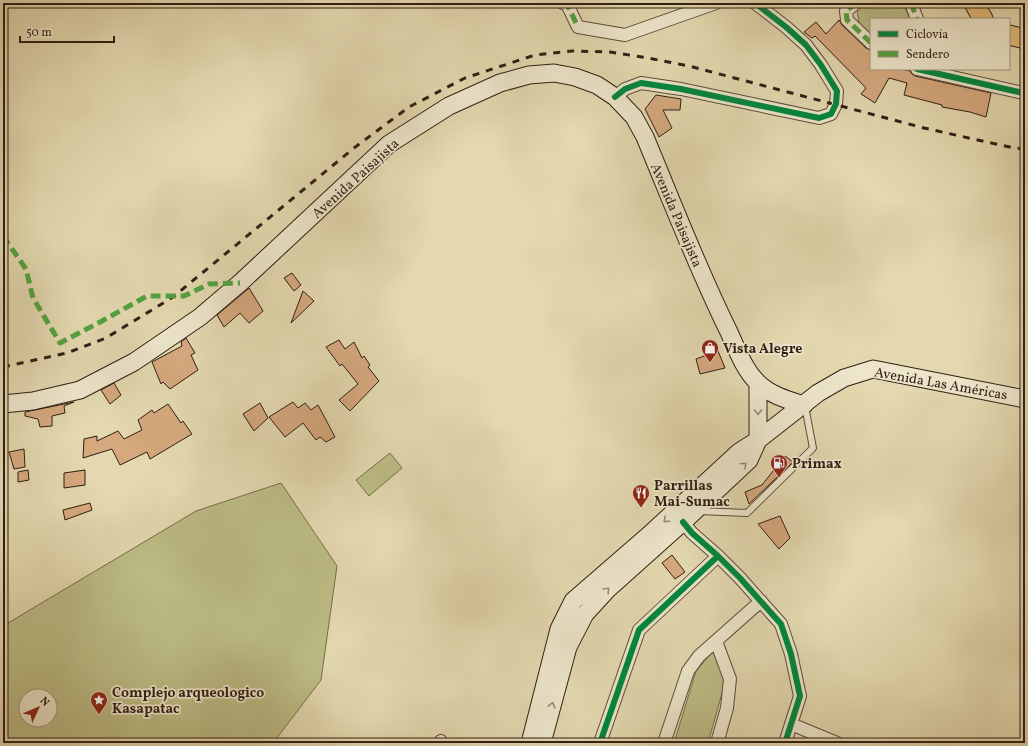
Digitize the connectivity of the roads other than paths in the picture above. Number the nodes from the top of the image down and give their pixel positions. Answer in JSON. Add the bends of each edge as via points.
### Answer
{"nodes":[{"id":1,"x":563,"y":3,"type":"edge"},
{"id":2,"x":716,"y":3,"type":"edge"},
{"id":3,"x":754,"y":3,"type":"edge"},
{"id":4,"x":856,"y":3,"type":"edge"},
{"id":5,"x":910,"y":3,"type":"edge"},
{"id":6,"x":974,"y":3,"type":"edge"},
{"id":7,"x":917,"y":18,"type":"edge"},
{"id":8,"x":982,"y":18,"type":"edge"},
{"id":9,"x":1010,"y":36,"type":"edge"},
{"id":10,"x":1025,"y":39,"type":"edge"},
{"id":11,"x":870,"y":42,"type":"edge"},
{"id":12,"x":927,"y":70,"type":"edge"},
{"id":13,"x":937,"y":71,"type":"edge"},
{"id":14,"x":1025,"y":92,"type":"edge"},
{"id":15,"x":615,"y":97,"type":"junction"},
{"id":16,"x":758,"y":384,"type":"junction"},
{"id":17,"x":1025,"y":399,"type":"edge"},
{"id":18,"x":3,"y":404,"type":"edge"},
{"id":19,"x":804,"y":404,"type":"junction"},
{"id":20,"x":758,"y":440,"type":"junction"},
{"id":21,"x":689,"y":517,"type":"junction"},
{"id":22,"x":718,"y":556,"type":"junction"},
{"id":23,"x":761,"y":601,"type":"junction"},
{"id":24,"x":716,"y":640,"type":"junction"},
{"id":25,"x":791,"y":724,"type":"junction"},
{"id":26,"x":530,"y":743,"type":"edge"},
{"id":27,"x":542,"y":743,"type":"edge"},
{"id":28,"x":600,"y":743,"type":"edge"},
{"id":29,"x":664,"y":743,"type":"edge"},
{"id":30,"x":717,"y":743,"type":"edge"},
{"id":31,"x":785,"y":743,"type":"edge"},
{"id":32,"x":837,"y":743,"type":"edge"}],
"edges":[{"from":1,"to":2,"type":"street","via":[[567,4],[578,27],[625,35]]},
{"from":3,"to":15,"type":"street","via":[[806,45],[821,65],[837,90],[836,104],[831,114],[819,118],[641,83],[625,89]]},
{"from":4,"to":11,"type":"street","via":[[846,11],[847,20]]},
{"from":5,"to":7,"type":"street"},
{"from":6,"to":8,"type":"main road"},
{"from":9,"to":10,"type":"main road"},
{"from":12,"to":13,"type":"street"},
{"from":13,"to":14,"type":"street"},
{"from":15,"to":16,"type":"main road","name":"Avenida Paisajista","via":[[634,117],[645,138],[713,300],[745,365]]},
{"from":15,"to":18,"type":"main road","name":"Avenida Paisajista","via":[[597,85],[554,73],[529,75],[500,83],[449,106],[389,144],[200,317],[140,357],[80,390],[33,401]]},
{"from":16,"to":19,"type":"main road","name":"Avenida Paisajista","via":[[779,396]]},
{"from":16,"to":20,"type":"main road","one_way":true},
{"from":17,"to":19,"type":"main road","name":"Avenida Las Américas","via":[[873,369],[844,378]]},
{"from":19,"to":20,"type":"main road","name":"Avenida Las Américas"},
{"from":19,"to":21,"type":"lane","via":[[813,448],[747,513]]},
{"from":21,"to":20,"type":"main road","name":"Avenida Las Américas","one_way":true,"via":[[749,460]]},
{"from":20,"to":26,"type":"main road","name":"Avenida Las Américas","one_way":true,"via":[[739,452],[573,601],[559,629]]},
{"from":21,"to":22,"type":"street","via":[[692,534]]},
{"from":27,"to":21,"type":"main road","name":"Avenida Las Américas","one_way":true,"via":[[568,647],[585,614],[607,590]]},
{"from":22,"to":23,"type":"street"},
{"from":22,"to":28,"type":"street","via":[[639,630]]},
{"from":23,"to":24,"type":"street"},
{"from":23,"to":25,"type":"street","via":[[781,624],[791,654],[800,696]]},
{"from":24,"to":29,"type":"street","via":[[688,671]]},
{"from":24,"to":30,"type":"street","via":[[730,679],[727,708]]},
{"from":25,"to":31,"type":"street"},
{"from":25,"to":32,"type":"street"}]}
